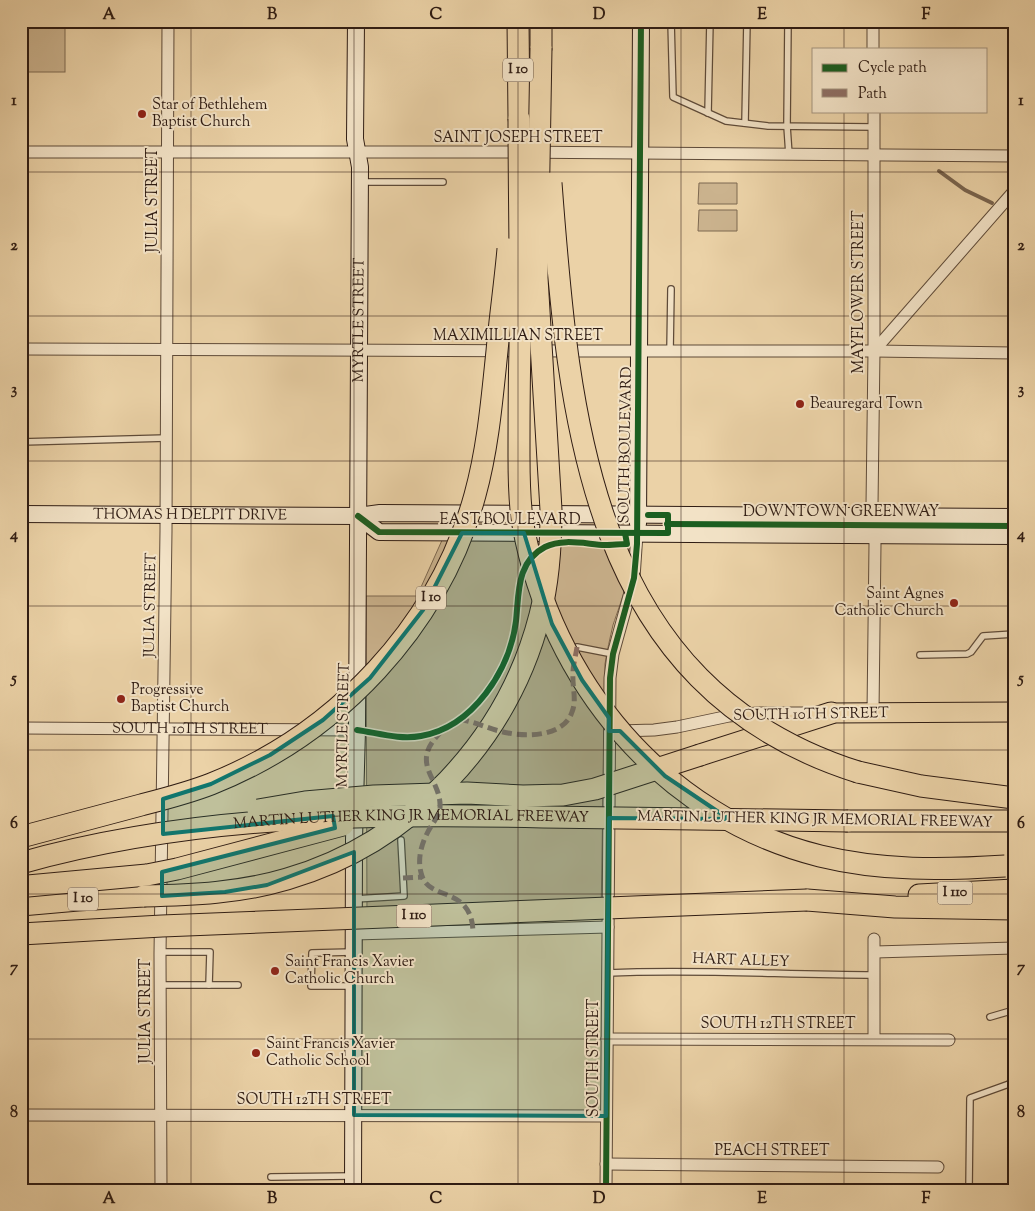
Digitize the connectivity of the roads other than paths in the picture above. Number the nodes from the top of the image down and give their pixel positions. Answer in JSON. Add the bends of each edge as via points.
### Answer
{"nodes":[{"id":1,"x":168,"y":21,"type":"edge"},
{"id":2,"x":356,"y":21,"type":"edge"},
{"id":3,"x":518,"y":21,"type":"edge"},
{"id":4,"x":541,"y":21,"type":"edge"},
{"id":5,"x":641,"y":21,"type":"edge"},
{"id":6,"x":671,"y":21,"type":"edge"},
{"id":7,"x":710,"y":21,"type":"edge"},
{"id":8,"x":747,"y":21,"type":"edge"},
{"id":9,"x":788,"y":21,"type":"edge"},
{"id":10,"x":873,"y":21,"type":"edge"},
{"id":11,"x":541,"y":48,"type":"junction"},
{"id":12,"x":873,"y":48,"type":"edge"},
{"id":13,"x":874,"y":112,"type":"edge"},
{"id":14,"x":708,"y":113,"type":"junction"},
{"id":15,"x":518,"y":119,"type":"junction"},
{"id":16,"x":745,"y":123,"type":"junction"},
{"id":17,"x":787,"y":126,"type":"junction"},
{"id":18,"x":874,"y":127,"type":"junction"},
{"id":19,"x":21,"y":152,"type":"edge"},
{"id":20,"x":168,"y":152,"type":"junction"},
{"id":21,"x":357,"y":152,"type":"junction"},
{"id":22,"x":640,"y":153,"type":"junction"},
{"id":23,"x":789,"y":155,"type":"junction"},
{"id":24,"x":874,"y":155,"type":"junction"},
{"id":25,"x":1014,"y":156,"type":"edge"},
{"id":26,"x":360,"y":182,"type":"junction"},
{"id":27,"x":443,"y":182,"type":"dead end"},
{"id":28,"x":1014,"y":191,"type":"edge"},
{"id":29,"x":671,"y":289,"type":"dead end"},
{"id":30,"x":21,"y":349,"type":"edge"},
{"id":31,"x":167,"y":349,"type":"junction"},
{"id":32,"x":359,"y":350,"type":"junction"},
{"id":33,"x":874,"y":350,"type":"junction"},
{"id":34,"x":640,"y":351,"type":"junction"},
{"id":35,"x":670,"y":351,"type":"junction"},
{"id":36,"x":1014,"y":353,"type":"edge"},
{"id":37,"x":167,"y":438,"type":"junction"},
{"id":38,"x":21,"y":442,"type":"edge"},
{"id":39,"x":21,"y":514,"type":"edge"},
{"id":40,"x":638,"y":515,"type":"junction"},
{"id":41,"x":166,"y":516,"type":"junction"},
{"id":42,"x":358,"y":516,"type":"junction"},
{"id":43,"x":872,"y":516,"type":"junction"},
{"id":44,"x":1014,"y":516,"type":"edge"},
{"id":45,"x":637,"y":533,"type":"junction"},
{"id":46,"x":874,"y":535,"type":"junction"},
{"id":47,"x":1014,"y":536,"type":"edge"},
{"id":48,"x":1014,"y":634,"type":"edge"},
{"id":49,"x":577,"y":646,"type":"dead end"},
{"id":50,"x":613,"y":654,"type":"junction"},
{"id":51,"x":920,"y":655,"type":"dead end"},
{"id":52,"x":873,"y":712,"type":"junction"},
{"id":53,"x":1014,"y":712,"type":"edge"},
{"id":54,"x":831,"y":713,"type":"junction"},
{"id":55,"x":21,"y":728,"type":"edge"},
{"id":56,"x":164,"y":728,"type":"junction"},
{"id":57,"x":357,"y":730,"type":"junction"},
{"id":58,"x":609,"y":731,"type":"junction"},
{"id":59,"x":1014,"y":798,"type":"edge"},
{"id":60,"x":363,"y":815,"type":"junction"},
{"id":61,"x":1014,"y":821,"type":"edge"},
{"id":62,"x":172,"y":832,"type":"junction"},
{"id":63,"x":21,"y":838,"type":"edge"},
{"id":64,"x":402,"y":840,"type":"dead end"},
{"id":65,"x":21,"y":863,"type":"edge"},
{"id":66,"x":1010,"y":866,"type":"edge"},
{"id":67,"x":1014,"y":890,"type":"edge"},
{"id":68,"x":23,"y":892,"type":"edge"},
{"id":69,"x":354,"y":899,"type":"junction"},
{"id":70,"x":895,"y":901,"type":"junction"},
{"id":71,"x":1014,"y":909,"type":"edge"},
{"id":72,"x":608,"y":927,"type":"junction"},
{"id":73,"x":21,"y":934,"type":"edge"},
{"id":74,"x":354,"y":934,"type":"junction"},
{"id":75,"x":874,"y":939,"type":"dead end"},
{"id":76,"x":1014,"y":948,"type":"edge"},
{"id":77,"x":161,"y":952,"type":"junction"},
{"id":78,"x":354,"y":952,"type":"junction"},
{"id":79,"x":875,"y":952,"type":"junction"},
{"id":80,"x":608,"y":973,"type":"junction"},
{"id":81,"x":875,"y":975,"type":"junction"},
{"id":82,"x":160,"y":985,"type":"junction"},
{"id":83,"x":210,"y":985,"type":"junction"},
{"id":84,"x":238,"y":985,"type":"dead end"},
{"id":85,"x":353,"y":986,"type":"junction"},
{"id":86,"x":1014,"y":1010,"type":"edge"},
{"id":87,"x":990,"y":1017,"type":"dead end"},
{"id":88,"x":607,"y":1039,"type":"junction"},
{"id":89,"x":874,"y":1039,"type":"junction"},
{"id":90,"x":949,"y":1040,"type":"dead end"},
{"id":91,"x":1014,"y":1078,"type":"edge"},
{"id":92,"x":21,"y":1115,"type":"edge"},
{"id":93,"x":161,"y":1115,"type":"junction"},
{"id":94,"x":354,"y":1115,"type":"junction"},
{"id":95,"x":606,"y":1116,"type":"junction"},
{"id":96,"x":606,"y":1164,"type":"junction"},
{"id":97,"x":938,"y":1167,"type":"dead end"},
{"id":98,"x":271,"y":1177,"type":"dead end"},
{"id":99,"x":353,"y":1183,"type":"edge"},
{"id":100,"x":161,"y":1190,"type":"edge"},
{"id":101,"x":606,"y":1190,"type":"edge"},
{"id":102,"x":969,"y":1190,"type":"edge"}],
"edges":[{"from":1,"to":20,"type":"street","name":"JULIA STREET"},
{"from":2,"to":21,"type":"street","name":"MYRTLE STREET"},
{"from":3,"to":15,"type":"highway","number":"I 10"},
{"from":4,"to":11,"type":"highway","number":"I 10"},
{"from":5,"to":22,"type":"street","name":"SOUTH BOULEVARD"},
{"from":6,"to":14,"type":"lane","via":[[672,97]]},
{"from":7,"to":14,"type":"lane"},
{"from":8,"to":16,"type":"lane"},
{"from":9,"to":17,"type":"lane"},
{"from":10,"to":12,"type":"street"},
{"from":11,"to":59,"type":"highway","bridge":true,"via":[[555,239],[569,371],[578,418],[591,475],[618,556],[657,628],[712,691],[746,718],[782,740],[858,772],[942,789]]},
{"from":11,"to":68,"type":"highway","number":"I 10","bridge":true,"via":[[537,278],[551,510],[550,551],[534,634],[499,713],[461,766],[421,806],[382,835],[326,865],[267,884],[226,892],[78,900]]},
{"from":13,"to":18,"type":"street","name":"MAYFLOWER STREET"},
{"from":14,"to":16,"type":"lane","via":[[726,121]]},
{"from":15,"to":63,"type":"highway","number":"I 10","bridge":true,"via":[[507,264],[484,454],[473,502],[454,555],[411,628],[370,678],[340,706],[288,745],[258,762],[193,790]]},
{"from":15,"to":66,"type":"highway","bridge":true,"via":[[522,522],[533,570],[552,624],[582,680],[619,730],[653,766],[698,800],[756,833],[819,856],[878,866],[950,869]]},
{"from":16,"to":17,"type":"lane"},
{"from":17,"to":18,"type":"lane"},
{"from":17,"to":23,"type":"lane"},
{"from":18,"to":24,"type":"street","name":"MAYFLOWER STREET"},
{"from":19,"to":20,"type":"street","name":"SAINT JOSEPH STREET"},
{"from":20,"to":21,"type":"street","name":"SAINT JOSEPH STREET"},
{"from":20,"to":31,"type":"street","name":"JULIA STREET"},
{"from":21,"to":22,"type":"street","name":"SAINT JOSEPH STREET"},
{"from":21,"to":26,"type":"street","name":"MYRTLE STREET"},
{"from":22,"to":23,"type":"street","name":"SAINT JOSEPH STREET"},
{"from":22,"to":34,"type":"street","name":"SOUTH BOULEVARD"},
{"from":23,"to":24,"type":"street","name":"SAINT JOSEPH STREET"},
{"from":24,"to":25,"type":"street","name":"SAINT JOSEPH STREET"},
{"from":24,"to":33,"type":"street","name":"MAYFLOWER STREET"},
{"from":26,"to":27,"type":"lane"},
{"from":26,"to":32,"type":"street","name":"MYRTLE STREET"},
{"from":28,"to":33,"type":"street"},
{"from":29,"to":35,"type":"lane"},
{"from":30,"to":31,"type":"street","name":"MAXIMILLIAN STREET"},
{"from":31,"to":32,"type":"street","name":"MAXIMILLIAN STREET"},
{"from":31,"to":37,"type":"street","name":"JULIA STREET"},
{"from":32,"to":34,"type":"street","name":"MAXIMILLIAN STREET"},
{"from":32,"to":42,"type":"street","name":"MYRTLE STREET"},
{"from":33,"to":35,"type":"street","name":"MAXIMILLIAN STREET"},
{"from":33,"to":36,"type":"street","name":"MAXIMILLIAN STREET"},
{"from":33,"to":43,"type":"street","name":"MAYFLOWER STREET"},
{"from":34,"to":35,"type":"street","name":"MAXIMILLIAN STREET"},
{"from":34,"to":40,"type":"street","name":"SOUTH BOULEVARD"},
{"from":37,"to":38,"type":"lane"},
{"from":37,"to":41,"type":"street","name":"JULIA STREET"},
{"from":39,"to":41,"type":"street","name":"THOMAS H DELPIT DRIVE"},
{"from":40,"to":42,"type":"street","name":"EAST BOULEVARD","via":[[380,513]]},
{"from":40,"to":43,"type":"street","name":"EAST BOULEVARD"},
{"from":40,"to":45,"type":"street","name":"SOUTH BOULEVARD"},
{"from":41,"to":42,"type":"street","name":"THOMAS H DELPIT DRIVE"},
{"from":41,"to":56,"type":"street","name":"JULIA STREET"},
{"from":42,"to":45,"type":"street","name":"EAST BOULEVARD","via":[[379,532]]},
{"from":42,"to":57,"type":"street","name":"MYRTLE STREET"},
{"from":43,"to":44,"type":"street","name":"EAST BOULEVARD"},
{"from":43,"to":46,"type":"street","name":"MAYFLOWER STREET"},
{"from":45,"to":46,"type":"street","name":"EAST BOULEVARD"},
{"from":45,"to":50,"type":"street","name":"SOUTH BOULEVARD","via":[[634,578]]},
{"from":46,"to":47,"type":"street","name":"EAST BOULEVARD"},
{"from":46,"to":52,"type":"street","name":"MAYFLOWER STREET"},
{"from":48,"to":51,"type":"lane","via":[[983,636],[967,654]]},
{"from":49,"to":50,"type":"lane"},
{"from":50,"to":58,"type":"street","name":"SOUTH BOULEVARD"},
{"from":52,"to":53,"type":"main road","name":"SOUTH 10TH STREET"},
{"from":52,"to":54,"type":"main road","name":"SOUTH 10TH STREET"},
{"from":54,"to":58,"type":"street","name":"SOUTH 10TH STREET","via":[[757,713],[654,730]]},
{"from":54,"to":62,"type":"highway","bridge":true,"via":[[572,794],[411,794],[304,802],[245,812]]},
{"from":55,"to":56,"type":"street","name":"SOUTH 10TH STREET"},
{"from":56,"to":57,"type":"street","name":"SOUTH 10TH STREET"},
{"from":56,"to":77,"type":"street","name":"JULIA STREET"},
{"from":57,"to":69,"type":"street","name":"MYRTLE STREET"},
{"from":58,"to":72,"type":"street","name":"SOUTH BOULEVARD"},
{"from":60,"to":61,"type":"highway","name":"MARTIN LUTHER KING JR MEMORIAL FREEWAY","bridge":true},
{"from":60,"to":62,"type":"highway","name":"MARTIN LUTHER KING JR MEMORIAL FREEWAY","bridge":true,"via":[[258,821]]},
{"from":60,"to":68,"type":"highway","bridge":true,"via":[[346,824],[177,869]]},
{"from":62,"to":65,"type":"highway","name":"MARTIN LUTHER KING JR MEMORIAL FREEWAY","bridge":true},
{"from":64,"to":69,"type":"lane","via":[[404,896]]},
{"from":67,"to":70,"type":"highway","number":"I 110"},
{"from":69,"to":74,"type":"street","name":"MYRTLE STREET"},
{"from":70,"to":71,"type":"highway"},
{"from":70,"to":73,"type":"highway","number":"I 110","bridge":true,"via":[[806,900]]},
{"from":72,"to":74,"type":"street"},
{"from":72,"to":80,"type":"street","name":"SOUTH STREET"},
{"from":74,"to":78,"type":"street","name":"MYRTLE STREET"},
{"from":75,"to":79,"type":"street"},
{"from":76,"to":79,"type":"street"},
{"from":77,"to":82,"type":"street","name":"JULIA STREET"},
{"from":77,"to":83,"type":"lane","via":[[210,952]]},
{"from":78,"to":85,"type":"street","name":"MYRTLE STREET"},
{"from":78,"to":85,"type":"lane","via":[[312,953],[311,986]]},
{"from":79,"to":81,"type":"street"},
{"from":80,"to":81,"type":"lane","name":"HART ALLEY"},
{"from":80,"to":88,"type":"street","name":"SOUTH STREET"},
{"from":81,"to":89,"type":"street"},
{"from":82,"to":83,"type":"lane"},
{"from":82,"to":93,"type":"street","name":"JULIA STREET"},
{"from":83,"to":84,"type":"lane"},
{"from":85,"to":94,"type":"street","name":"MYRTLE STREET"},
{"from":86,"to":87,"type":"lane"},
{"from":88,"to":89,"type":"street","name":"SOUTH 12TH STREET"},
{"from":88,"to":95,"type":"street","name":"SOUTH STREET"},
{"from":89,"to":90,"type":"street","name":"SOUTH 12TH STREET"},
{"from":91,"to":102,"type":"lane","via":[[1009,1084],[970,1098]]},
{"from":92,"to":93,"type":"street","name":"SOUTH 12TH STREET"},
{"from":93,"to":94,"type":"street","name":"SOUTH 12TH STREET"},
{"from":93,"to":100,"type":"street","name":"JULIA STREET"},
{"from":94,"to":95,"type":"street","name":"SOUTH 12TH STREET"},
{"from":94,"to":99,"type":"street","name":"MYRTLE STREET"},
{"from":95,"to":96,"type":"street","name":"SOUTH STREET"},
{"from":96,"to":97,"type":"street","name":"PEACH STREET"},
{"from":96,"to":101,"type":"street","name":"SOUTH STREET"},
{"from":98,"to":99,"type":"lane"}]}
